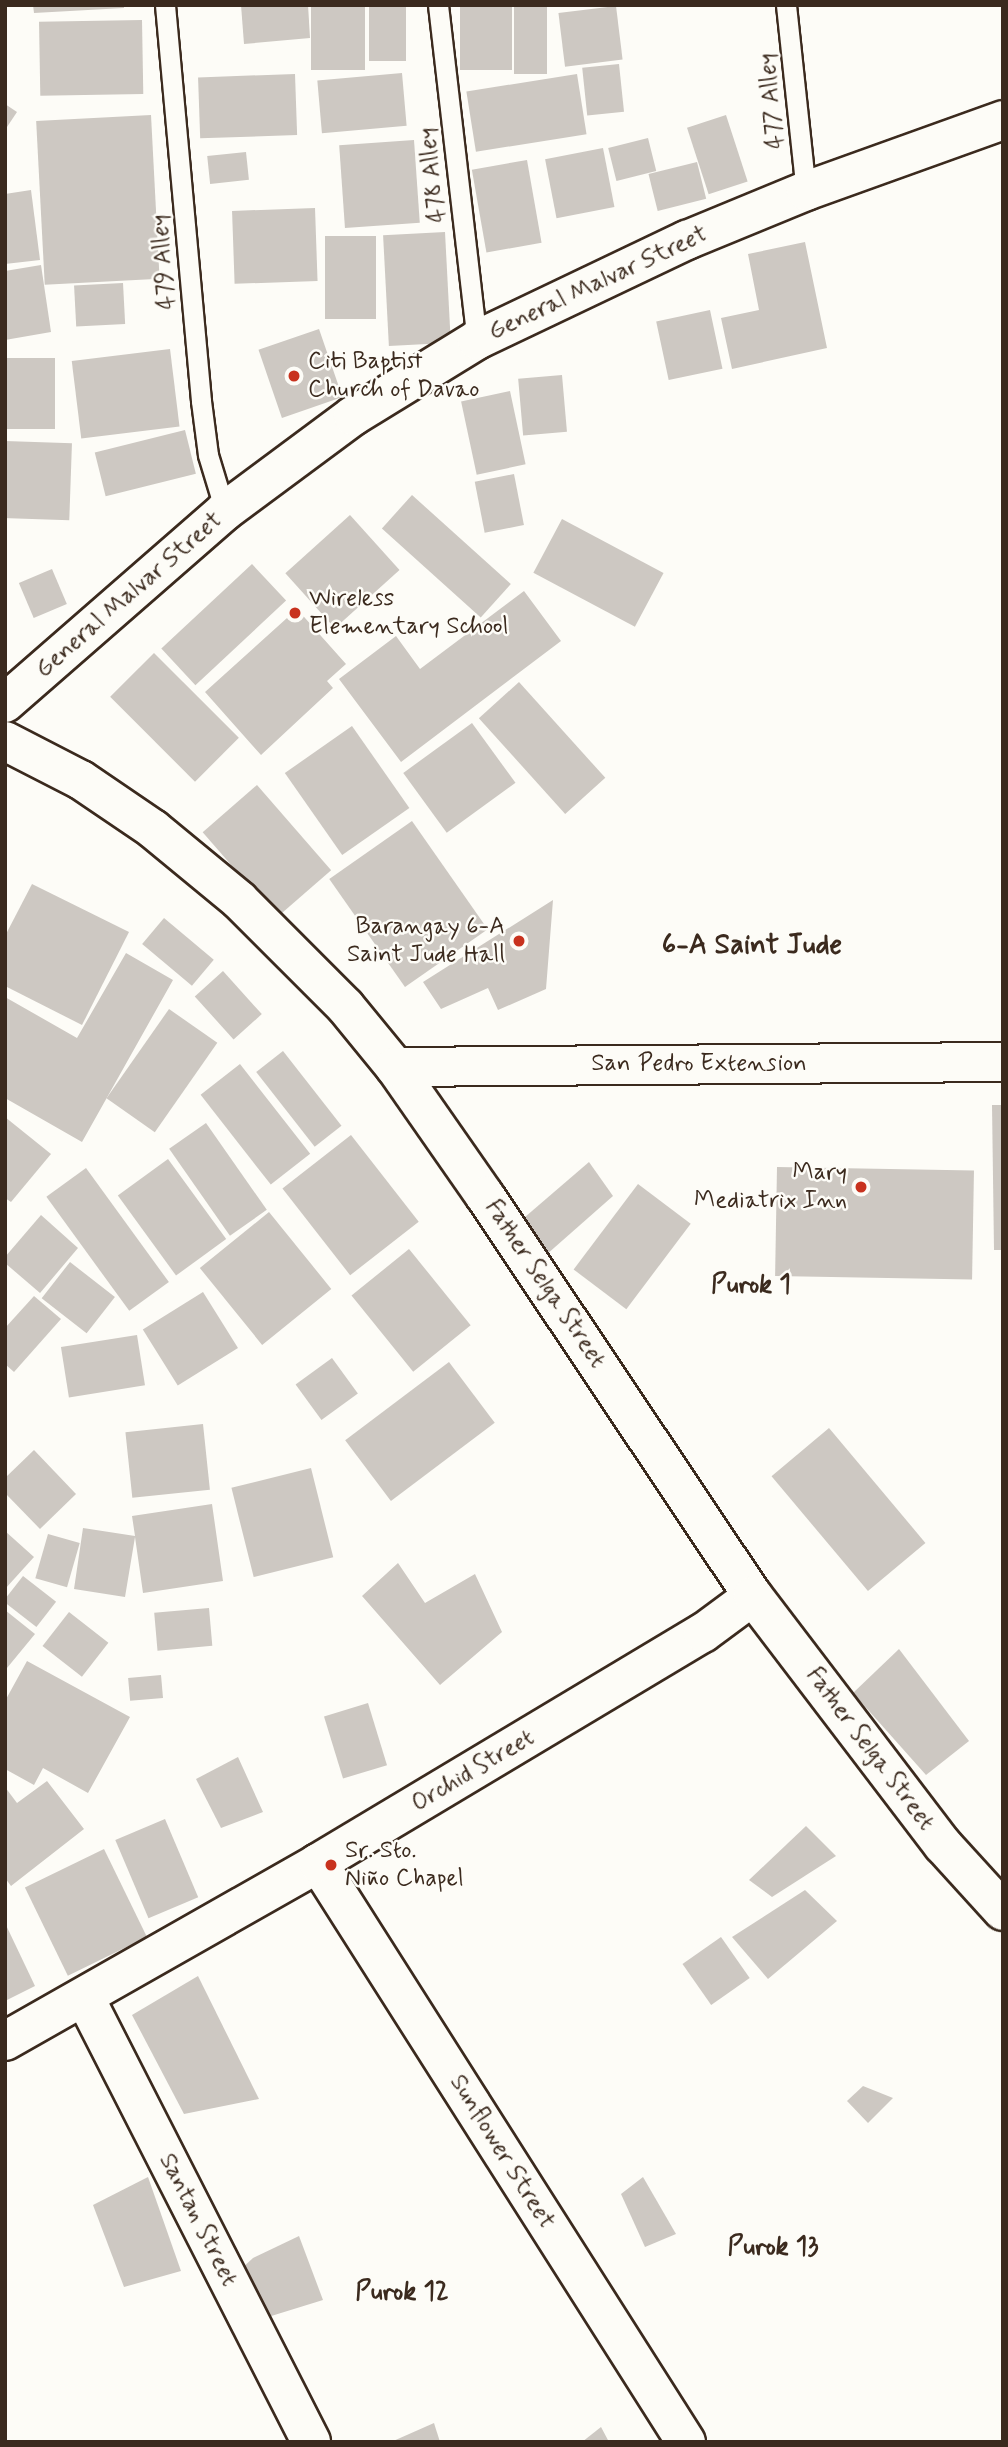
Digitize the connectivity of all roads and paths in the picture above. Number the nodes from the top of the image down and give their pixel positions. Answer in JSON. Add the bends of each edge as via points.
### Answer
{"nodes":[{"id":1,"x":165,"y":5,"type":"edge"},
{"id":2,"x":438,"y":5,"type":"edge"},
{"id":3,"x":786,"y":5,"type":"edge"},
{"id":4,"x":1003,"y":120,"type":"edge"},
{"id":5,"x":806,"y":191,"type":"junction"},
{"id":6,"x":477,"y":340,"type":"junction"},
{"id":7,"x":225,"y":511,"type":"junction"},
{"id":8,"x":5,"y":703,"type":"edge"},
{"id":9,"x":5,"y":741,"type":"edge"},
{"id":10,"x":1003,"y":1062,"type":"edge"},
{"id":11,"x":395,"y":1067,"type":"junction"},
{"id":12,"x":753,"y":1596,"type":"junction"},
{"id":13,"x":318,"y":1863,"type":"junction"},
{"id":14,"x":1003,"y":1911,"type":"edge"},
{"id":15,"x":85,"y":1998,"type":"junction"},
{"id":16,"x":5,"y":2041,"type":"edge"},
{"id":17,"x":311,"y":2442,"type":"edge"},
{"id":18,"x":686,"y":2442,"type":"edge"}],
"edges":[{"from":1,"to":7,"type":"lane","name":"479 Alley","via":[[201,401],[208,455]]},
{"from":2,"to":6,"type":"lane","name":"478 Alley"},
{"from":3,"to":5,"type":"lane","name":"477 Alley"},
{"from":4,"to":5,"type":"street","name":"General Malvar Street"},
{"from":5,"to":6,"type":"street","name":"General Malvar Street","via":[[586,285]]},
{"from":6,"to":7,"type":"street","name":"General Malvar Street","via":[[353,416]]},
{"from":7,"to":8,"type":"street","name":"General Malvar Street"},
{"from":9,"to":11,"type":"street","name":"Father Selga Street","via":[[81,780],[153,829],[239,900],[345,1006]]},
{"from":10,"to":11,"type":"street","name":"San Pedro Extension"},
{"from":11,"to":12,"type":"street","name":"Father Selga Street"},
{"from":12,"to":13,"type":"street","name":"Orchid Street","via":[[702,1633]]},
{"from":12,"to":14,"type":"street","name":"Father Selga Street","via":[[943,1845]]},
{"from":13,"to":15,"type":"street","name":"Orchid Street"},
{"from":13,"to":18,"type":"street","name":"Sunflower Street"},
{"from":15,"to":16,"type":"street","name":"Orchid Street"},
{"from":15,"to":17,"type":"street","name":"Santan Street"}]}
